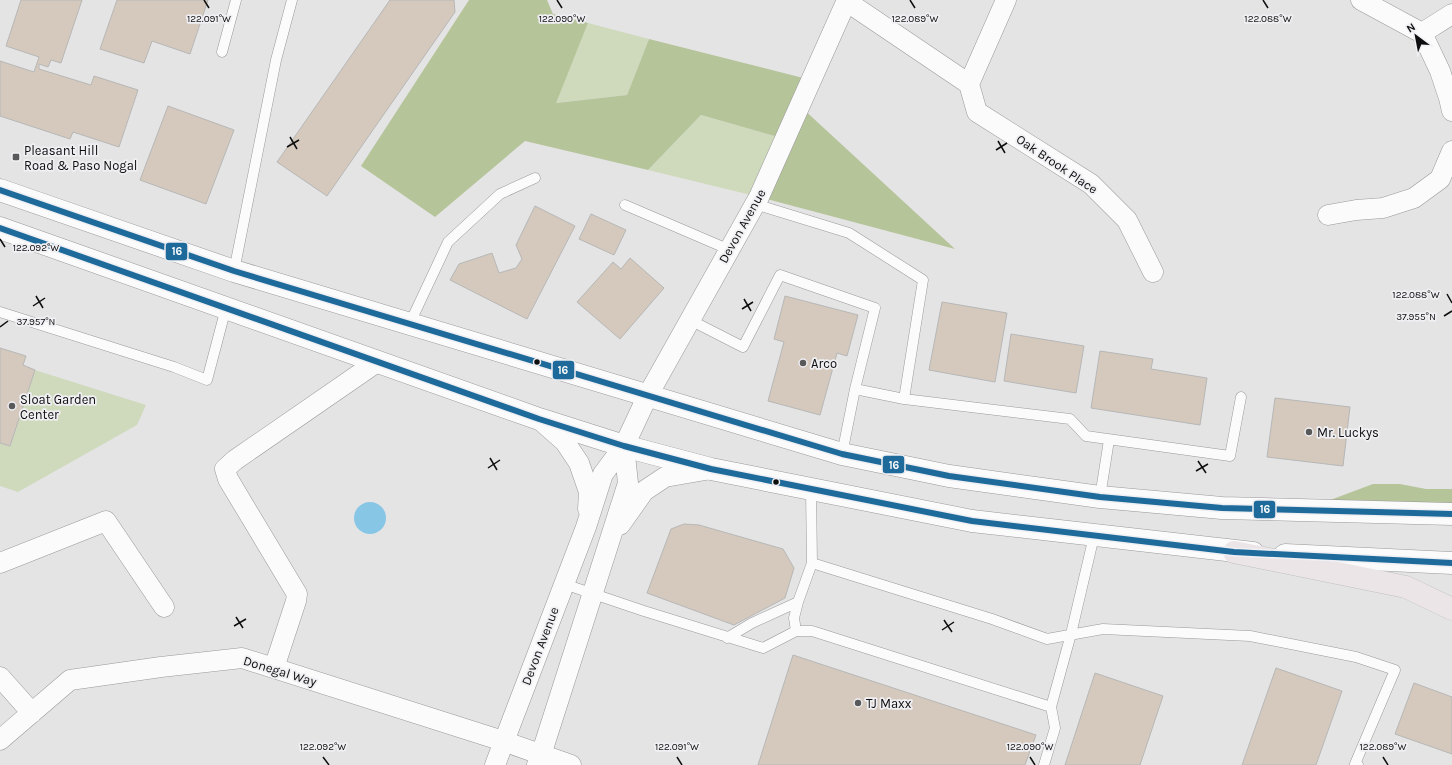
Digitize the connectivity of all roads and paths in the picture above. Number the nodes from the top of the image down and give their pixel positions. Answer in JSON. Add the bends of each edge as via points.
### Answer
{"nodes":[{"id":1,"x":236,"y":0,"type":"edge"},
{"id":2,"x":292,"y":0,"type":"edge"},
{"id":3,"x":847,"y":0,"type":"edge"},
{"id":4,"x":1006,"y":0,"type":"edge"},
{"id":5,"x":1361,"y":0,"type":"edge"},
{"id":6,"x":1452,"y":14,"type":"edge"},
{"id":7,"x":1422,"y":33,"type":"junction"},
{"id":8,"x":222,"y":52,"type":"dead end"},
{"id":9,"x":969,"y":84,"type":"junction"},
{"id":10,"x":1452,"y":111,"type":"edge"},
{"id":11,"x":1452,"y":151,"type":"edge"},
{"id":12,"x":535,"y":178,"type":"dead end"},
{"id":13,"x":1446,"y":179,"type":"edge"},
{"id":14,"x":0,"y":190,"type":"edge"},
{"id":15,"x":755,"y":204,"type":"junction"},
{"id":16,"x":626,"y":205,"type":"dead end"},
{"id":17,"x":1328,"y":215,"type":"dead end"},
{"id":18,"x":0,"y":228,"type":"edge"},
{"id":19,"x":730,"y":250,"type":"junction"},
{"id":20,"x":234,"y":271,"type":"junction"},
{"id":21,"x":1153,"y":272,"type":"dead end"},
{"id":22,"x":226,"y":308,"type":"junction"},
{"id":23,"x":0,"y":312,"type":"edge"},
{"id":24,"x":690,"y":320,"type":"junction"},
{"id":25,"x":410,"y":323,"type":"junction"},
{"id":26,"x":377,"y":362,"type":"junction"},
{"id":27,"x":855,"y":389,"type":"junction"},
{"id":28,"x":648,"y":395,"type":"junction"},
{"id":29,"x":1241,"y":397,"type":"dead end"},
{"id":30,"x":904,"y":399,"type":"junction"},
{"id":31,"x":539,"y":419,"type":"junction"},
{"id":32,"x":1109,"y":440,"type":"junction"},
{"id":33,"x":624,"y":446,"type":"junction"},
{"id":34,"x":842,"y":454,"type":"junction"},
{"id":35,"x":711,"y":469,"type":"junction"},
{"id":36,"x":811,"y":489,"type":"junction"},
{"id":37,"x":1100,"y":497,"type":"junction"},
{"id":38,"x":1452,"y":514,"type":"edge"},
{"id":39,"x":586,"y":526,"type":"junction"},
{"id":40,"x":1094,"y":536,"type":"junction"},
{"id":41,"x":610,"y":540,"type":"junction"},
{"id":42,"x":1234,"y":552,"type":"junction"},
{"id":43,"x":0,"y":563,"type":"edge"},
{"id":44,"x":812,"y":563,"type":"junction"},
{"id":45,"x":1452,"y":563,"type":"edge"},
{"id":46,"x":564,"y":584,"type":"junction"},
{"id":47,"x":593,"y":594,"type":"junction"},
{"id":48,"x":798,"y":602,"type":"junction"},
{"id":49,"x":164,"y":607,"type":"dead end"},
{"id":50,"x":1452,"y":609,"type":"edge"},
{"id":51,"x":796,"y":631,"type":"junction"},
{"id":52,"x":1071,"y":634,"type":"junction"},
{"id":53,"x":728,"y":638,"type":"junction"},
{"id":54,"x":274,"y":668,"type":"junction"},
{"id":55,"x":0,"y":677,"type":"edge"},
{"id":56,"x":1051,"y":707,"type":"junction"},
{"id":57,"x":32,"y":712,"type":"junction"},
{"id":58,"x":0,"y":740,"type":"edge"},
{"id":59,"x":503,"y":741,"type":"junction"},
{"id":60,"x":539,"y":760,"type":"edge"},
{"id":61,"x":495,"y":765,"type":"edge"},
{"id":62,"x":571,"y":765,"type":"edge"},
{"id":63,"x":1044,"y":765,"type":"edge"},
{"id":64,"x":1358,"y":765,"type":"edge"}],
"edges":[{"from":1,"to":8,"type":"lane"},
{"from":2,"to":20,"type":"lane","via":[[276,60]]},
{"from":3,"to":9,"type":"street"},
{"from":3,"to":15,"type":"street","name":"Devon Avenue"},
{"from":4,"to":9,"type":"street"},
{"from":5,"to":7,"type":"street"},
{"from":6,"to":7,"type":"street"},
{"from":7,"to":10,"type":"street","via":[[1440,70]]},
{"from":9,"to":21,"type":"street","name":"Oak Brook Place","via":[[977,112],[1091,184],[1127,220]]},
{"from":11,"to":13,"type":"street"},
{"from":12,"to":25,"type":"lane","via":[[500,194],[448,242]]},
{"from":13,"to":17,"type":"street","via":[[1414,198],[1383,208]]},
{"from":14,"to":20,"type":"main road"},
{"from":15,"to":19,"type":"street","name":"Devon Avenue"},
{"from":15,"to":30,"type":"lane","via":[[849,233],[923,280]]},
{"from":16,"to":19,"type":"lane"},
{"from":18,"to":22,"type":"main road"},
{"from":19,"to":24,"type":"street","name":"Devon Avenue"},
{"from":20,"to":25,"type":"main road"},
{"from":22,"to":23,"type":"lane","via":[[207,380],[174,367]]},
{"from":22,"to":26,"type":"main road"},
{"from":24,"to":27,"type":"lane","via":[[743,347],[780,275],[875,308]]},
{"from":24,"to":28,"type":"street","name":"Devon Avenue"},
{"from":25,"to":28,"type":"main road"},
{"from":26,"to":31,"type":"main road"},
{"from":26,"to":54,"type":"street","via":[[225,469],[228,479],[297,594]]},
{"from":27,"to":30,"type":"lane"},
{"from":27,"to":34,"type":"lane"},
{"from":28,"to":33,"type":"street","name":"Devon Avenue"},
{"from":28,"to":34,"type":"main road"},
{"from":29,"to":32,"type":"lane","via":[[1230,456]]},
{"from":30,"to":32,"type":"lane","via":[[1070,419],[1086,436]]},
{"from":31,"to":33,"type":"main road"},
{"from":31,"to":39,"type":"street","name":"Devon Avenue","via":[[565,442],[579,463],[589,492]]},
{"from":32,"to":37,"type":"lane"},
{"from":33,"to":35,"type":"main road"},
{"from":33,"to":39,"type":"street","name":"Devon Avenue","via":[[603,474]]},
{"from":33,"to":41,"type":"street","via":[[628,483]]},
{"from":34,"to":37,"type":"main road","via":[[949,476]]},
{"from":35,"to":36,"type":"main road"},
{"from":35,"to":41,"type":"street","via":[[665,477],[644,490]]},
{"from":36,"to":40,"type":"main road","via":[[972,522]]},
{"from":36,"to":44,"type":"lane"},
{"from":37,"to":38,"type":"main road","via":[[1222,508]]},
{"from":39,"to":46,"type":"street","name":"Devon Avenue"},
{"from":40,"to":42,"type":"main road"},
{"from":40,"to":52,"type":"lane"},
{"from":41,"to":47,"type":"street"},
{"from":42,"to":45,"type":"main road"},
{"from":42,"to":50,"type":"main road","via":[[1406,587]]},
{"from":43,"to":49,"type":"street","via":[[106,521]]},
{"from":44,"to":48,"type":"lane"},
{"from":44,"to":52,"type":"lane","via":[[992,619],[1047,639]]},
{"from":46,"to":47,"type":"lane"},
{"from":46,"to":59,"type":"street","name":"Devon Avenue"},
{"from":47,"to":53,"type":"lane"},
{"from":47,"to":60,"type":"street"},
{"from":48,"to":51,"type":"lane","via":[[794,618]]},
{"from":48,"to":53,"type":"lane","via":[[752,623]]},
{"from":51,"to":53,"type":"lane","via":[[763,648]]},
{"from":51,"to":56,"type":"lane","via":[[812,631]]},
{"from":52,"to":56,"type":"lane"},
{"from":52,"to":64,"type":"lane","via":[[1103,629],[1250,636],[1356,657],[1395,670],[1356,764]]},
{"from":54,"to":57,"type":"street","name":"Donegal Way","via":[[242,658],[70,680]]},
{"from":54,"to":59,"type":"street","name":"Donegal Way"},
{"from":55,"to":57,"type":"street"},
{"from":56,"to":63,"type":"lane","via":[[1055,728]]},
{"from":57,"to":58,"type":"street","name":"Donegal Way"},
{"from":59,"to":60,"type":"street","name":"Donegal Way"},
{"from":59,"to":61,"type":"street","name":"Devon Avenue"},
{"from":60,"to":62,"type":"street","name":"Donegal Way"}]}
